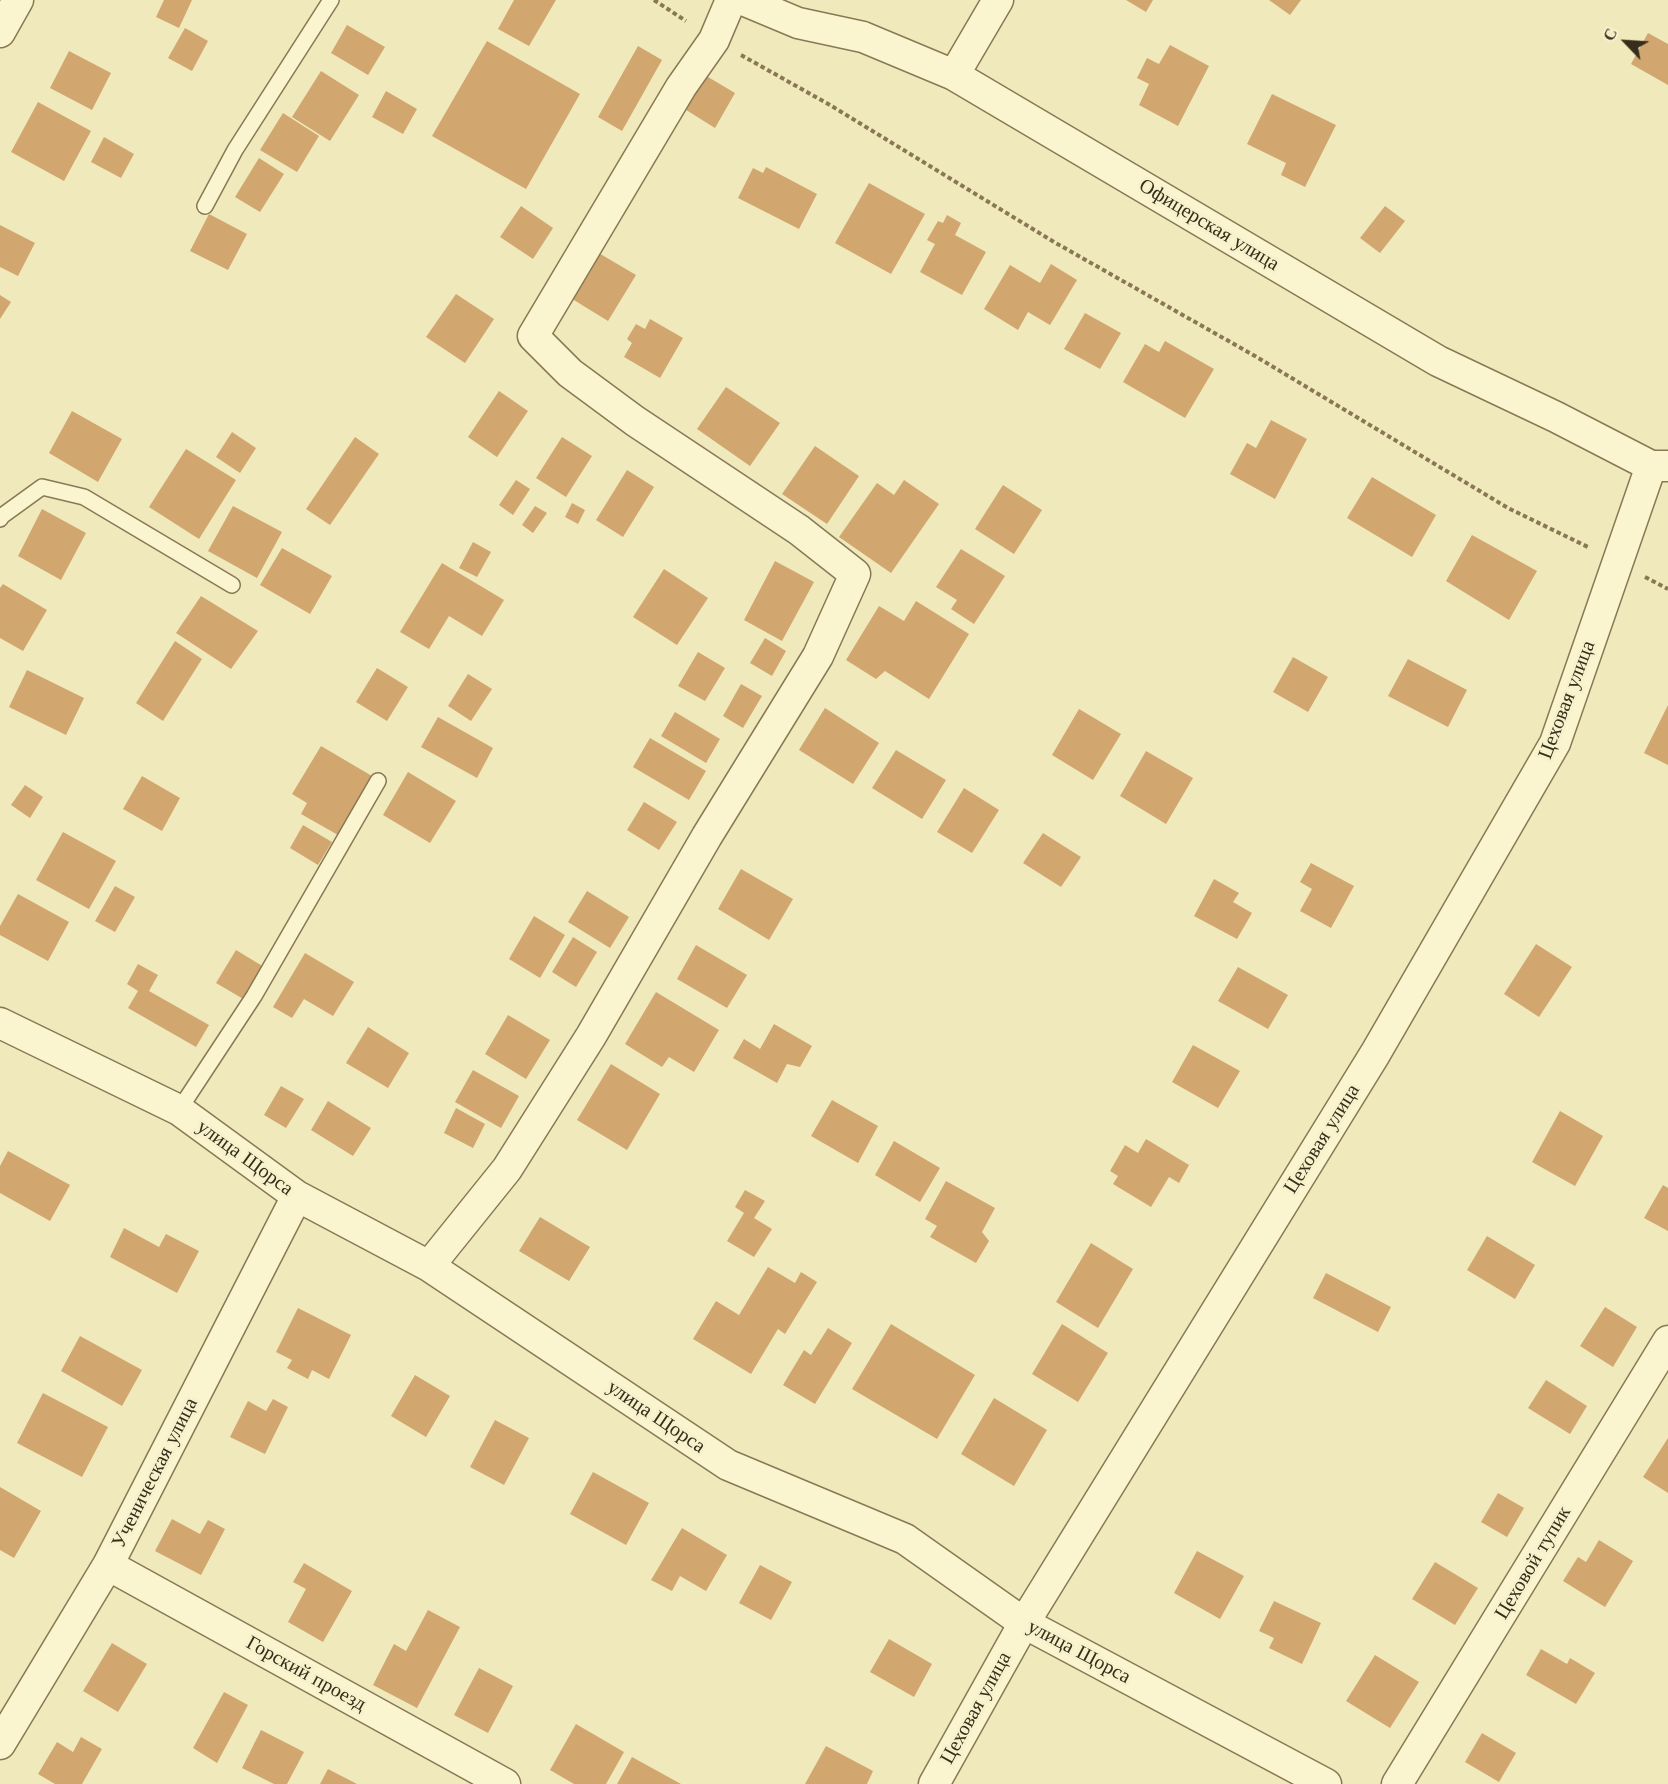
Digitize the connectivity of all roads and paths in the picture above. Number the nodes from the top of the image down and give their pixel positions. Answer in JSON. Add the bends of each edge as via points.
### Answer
{"nodes":[{"id":1,"x":18,"y":0,"type":"edge"},
{"id":2,"x":331,"y":0,"type":"edge"},
{"id":3,"x":654,"y":0,"type":"edge"},
{"id":4,"x":731,"y":0,"type":"edge"},
{"id":5,"x":743,"y":0,"type":"edge"},
{"id":6,"x":998,"y":0,"type":"edge"},
{"id":7,"x":0,"y":32,"type":"edge"},
{"id":8,"x":714,"y":40,"type":"junction"},
{"id":9,"x":954,"y":75,"type":"junction"},
{"id":10,"x":205,"y":206,"type":"dead end"},
{"id":11,"x":1659,"y":466,"type":"edge"},
{"id":12,"x":0,"y":519,"type":"edge"},
{"id":13,"x":1618,"y":562,"type":"junction"},
{"id":14,"x":232,"y":585,"type":"dead end"},
{"id":15,"x":1668,"y":589,"type":"edge"},
{"id":16,"x":378,"y":781,"type":"dead end"},
{"id":17,"x":0,"y":1023,"type":"edge"},
{"id":18,"x":179,"y":1110,"type":"junction"},
{"id":19,"x":297,"y":1196,"type":"junction"},
{"id":20,"x":429,"y":1266,"type":"junction"},
{"id":21,"x":1668,"y":1341,"type":"edge"},
{"id":22,"x":108,"y":1565,"type":"junction"},
{"id":23,"x":1024,"y":1623,"type":"junction"},
{"id":24,"x":0,"y":1744,"type":"edge"},
{"id":25,"x":505,"y":1784,"type":"edge"},
{"id":26,"x":934,"y":1784,"type":"edge"},
{"id":27,"x":1326,"y":1784,"type":"edge"},
{"id":28,"x":1397,"y":1784,"type":"edge"}],
"edges":[{"from":1,"to":7,"type":"street"},
{"from":2,"to":10,"type":"lane","via":[[235,150]]},
{"from":3,"to":8,"type":"path"},
{"from":4,"to":8,"type":"street"},
{"from":5,"to":9,"type":"street","name":"Офицерская улица","via":[[798,23],[863,37]]},
{"from":6,"to":9,"type":"street"},
{"from":8,"to":13,"type":"path","via":[[1508,508]]},
{"from":8,"to":20,"type":"street","via":[[681,87],[533,336],[570,373],[799,530],[855,574],[818,656],[591,1036],[507,1169]]},
{"from":9,"to":11,"type":"street","name":"Офицерская улица","via":[[1438,361]]},
{"from":11,"to":13,"type":"street","name":"Цеховая улица"},
{"from":12,"to":14,"type":"lane","via":[[42,487],[84,496]]},
{"from":13,"to":15,"type":"path"},
{"from":13,"to":23,"type":"street","name":"Цеховая улица","via":[[1555,743],[1375,1054]]},
{"from":16,"to":18,"type":"lane","via":[[254,996]]},
{"from":17,"to":18,"type":"street","name":"улица Щорса"},
{"from":18,"to":19,"type":"street","name":"улица Щорса"},
{"from":19,"to":20,"type":"street","name":"улица Щорса"},
{"from":19,"to":22,"type":"street","name":"Ученическая улица"},
{"from":20,"to":23,"type":"street","name":"улица Щорса","via":[[728,1465],[905,1539]]},
{"from":21,"to":28,"type":"street","name":"Цеховой тупик"},
{"from":22,"to":24,"type":"street","name":"Ученическая улица"},
{"from":22,"to":25,"type":"street","name":"Горский проезд"},
{"from":23,"to":26,"type":"street","name":"Цеховая улица"},
{"from":23,"to":27,"type":"street","name":"улица Щорса"}]}
